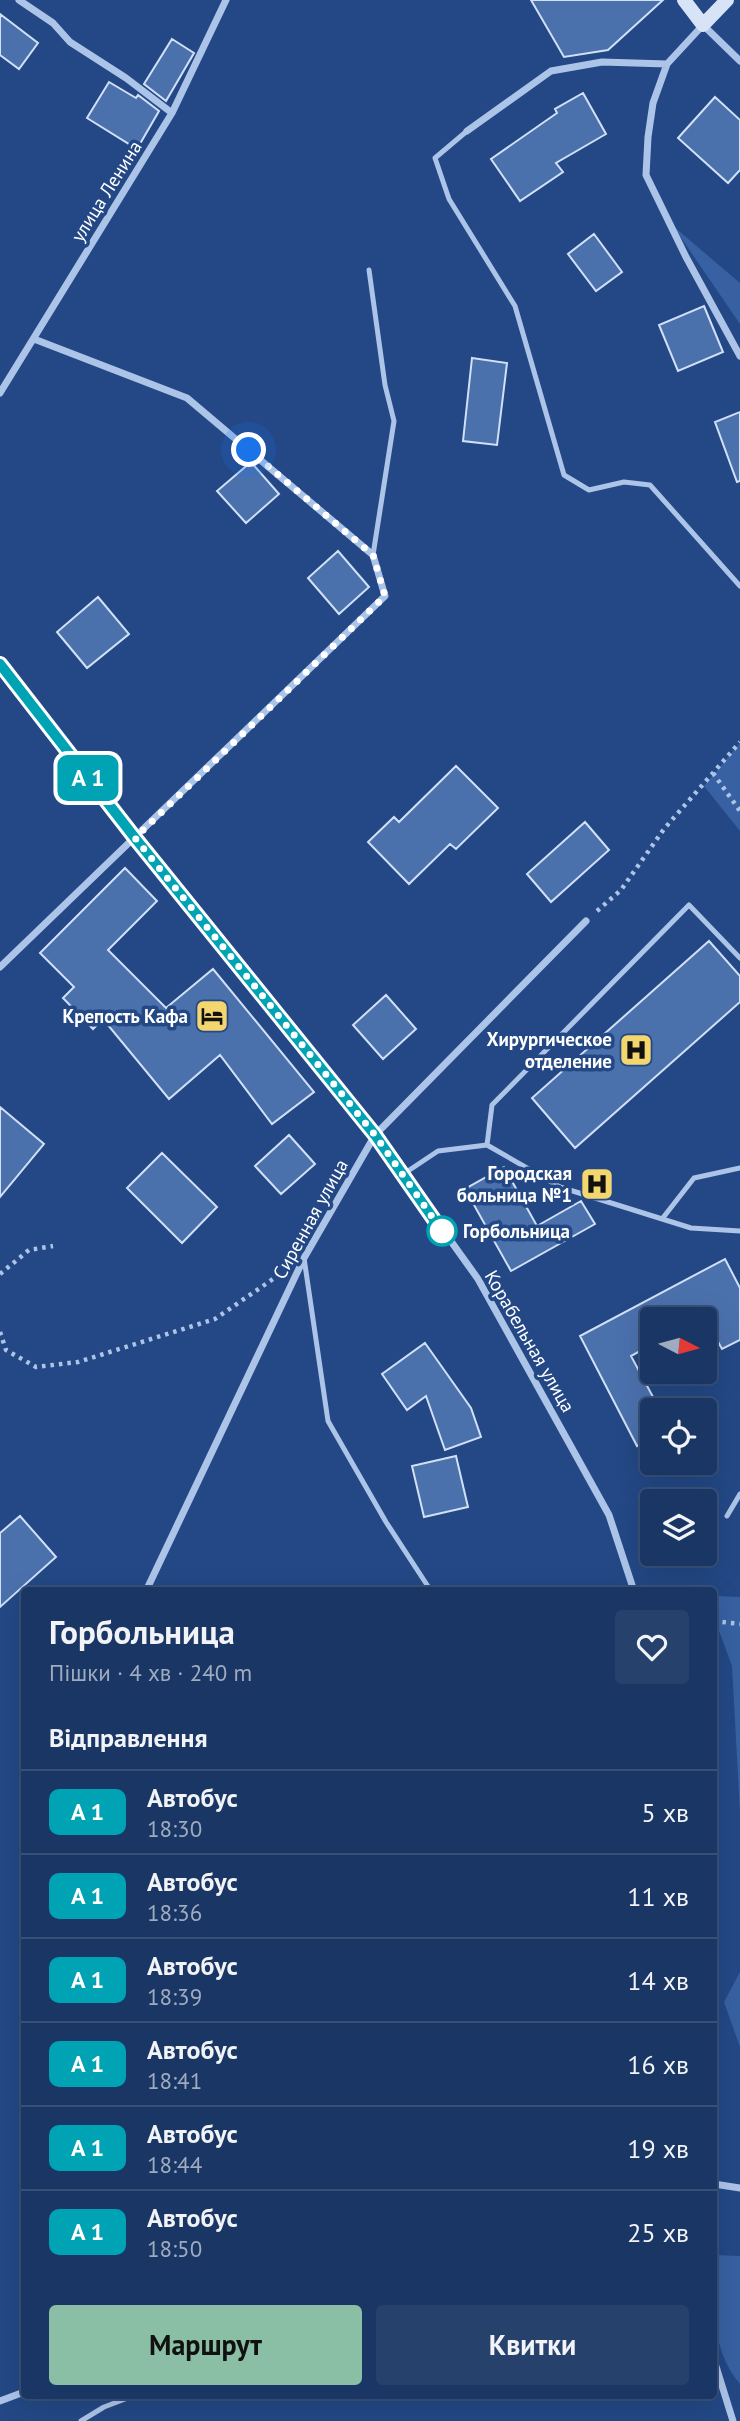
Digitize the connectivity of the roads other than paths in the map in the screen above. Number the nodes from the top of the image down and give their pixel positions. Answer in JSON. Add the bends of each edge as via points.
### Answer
{"nodes":[{"id":1,"x":19,"y":0,"type":"edge"},
{"id":2,"x":226,"y":0,"type":"edge"},
{"id":3,"x":684,"y":0,"type":"edge"},
{"id":4,"x":727,"y":0,"type":"edge"},
{"id":5,"x":703,"y":25,"type":"junction"},
{"id":6,"x":740,"y":61,"type":"edge"},
{"id":7,"x":667,"y":64,"type":"junction"},
{"id":8,"x":172,"y":113,"type":"junction"},
{"id":9,"x":467,"y":131,"type":"joint"},
{"id":10,"x":369,"y":270,"type":"dead end"},
{"id":11,"x":34,"y":339,"type":"junction"},
{"id":12,"x":740,"y":356,"type":"edge"},
{"id":13,"x":0,"y":393,"type":"edge"},
{"id":14,"x":373,"y":555,"type":"junction"},
{"id":15,"x":740,"y":586,"type":"edge"},
{"id":16,"x":0,"y":664,"type":"edge"},
{"id":17,"x":135,"y":838,"type":"junction"},
{"id":18,"x":586,"y":921,"type":"road end"},
{"id":19,"x":740,"y":958,"type":"edge"},
{"id":20,"x":0,"y":967,"type":"edge"},
{"id":21,"x":375,"y":1135,"type":"junction"},
{"id":22,"x":487,"y":1145,"type":"junction"},
{"id":23,"x":740,"y":1168,"type":"edge"},
{"id":24,"x":402,"y":1175,"type":"junction"},
{"id":25,"x":662,"y":1219,"type":"junction"},
{"id":26,"x":740,"y":1231,"type":"edge"},
{"id":27,"x":304,"y":1258,"type":"junction"},
{"id":28,"x":740,"y":1494,"type":"edge"},
{"id":29,"x":727,"y":1516,"type":"dead end"},
{"id":30,"x":148,"y":1587,"type":"edge"},
{"id":31,"x":429,"y":1587,"type":"edge"},
{"id":32,"x":633,"y":1587,"type":"edge"},
{"id":33,"x":717,"y":2184,"type":"edge"},
{"id":34,"x":740,"y":2188,"type":"edge"},
{"id":35,"x":717,"y":2370,"type":"edge"},
{"id":36,"x":21,"y":2393,"type":"edge"},
{"id":37,"x":125,"y":2399,"type":"edge"},
{"id":38,"x":0,"y":2401,"type":"edge"},
{"id":39,"x":81,"y":2421,"type":"edge"},
{"id":40,"x":733,"y":2421,"type":"edge"}],
"edges":[{"from":1,"to":8,"type":"street"},
{"from":2,"to":8,"type":"street","name":"улица Ленина"},
{"from":3,"to":5,"type":"main road"},
{"from":4,"to":5,"type":"main road"},
{"from":5,"to":6,"type":"street"},
{"from":5,"to":7,"type":"street"},
{"from":7,"to":9,"type":"street","via":[[601,62],[551,71]]},
{"from":7,"to":12,"type":"street","via":[[653,103],[646,175]]},
{"from":8,"to":11,"type":"street","name":"улица Ленина"},
{"from":9,"to":15,"type":"lane","via":[[435,159],[449,199],[515,306],[564,475],[589,490],[624,482],[650,485]]},
{"from":10,"to":14,"type":"lane","via":[[394,421]]},
{"from":11,"to":13,"type":"street","name":"улица Ленина"},
{"from":11,"to":14,"type":"street","via":[[187,398]]},
{"from":14,"to":17,"type":"street","via":[[385,596]]},
{"from":16,"to":17,"type":"street","name":"Корабельная улица"},
{"from":17,"to":20,"type":"street"},
{"from":17,"to":21,"type":"street","name":"Корабельная улица"},
{"from":18,"to":21,"type":"street","name":"Сиренная улица"},
{"from":19,"to":22,"type":"lane","via":[[690,905],[492,1105]]},
{"from":21,"to":24,"type":"street","name":"Корабельная улица"},
{"from":21,"to":27,"type":"street","name":"Сиренная улица"},
{"from":22,"to":24,"type":"lane","via":[[438,1151]]},
{"from":22,"to":25,"type":"lane","via":[[560,1187]]},
{"from":23,"to":25,"type":"lane","via":[[694,1178]]},
{"from":24,"to":32,"type":"street","name":"Корабельная улица","via":[[478,1279],[551,1409],[610,1515]]},
{"from":25,"to":26,"type":"lane","via":[[691,1228]]},
{"from":27,"to":30,"type":"street","name":"Сиренная улица"},
{"from":27,"to":31,"type":"lane","via":[[328,1421]]},
{"from":28,"to":29,"type":"lane"},
{"from":33,"to":34,"type":"street"},
{"from":35,"to":40,"type":"street"},
{"from":36,"to":38,"type":"street"},
{"from":37,"to":39,"type":"lane"}]}
